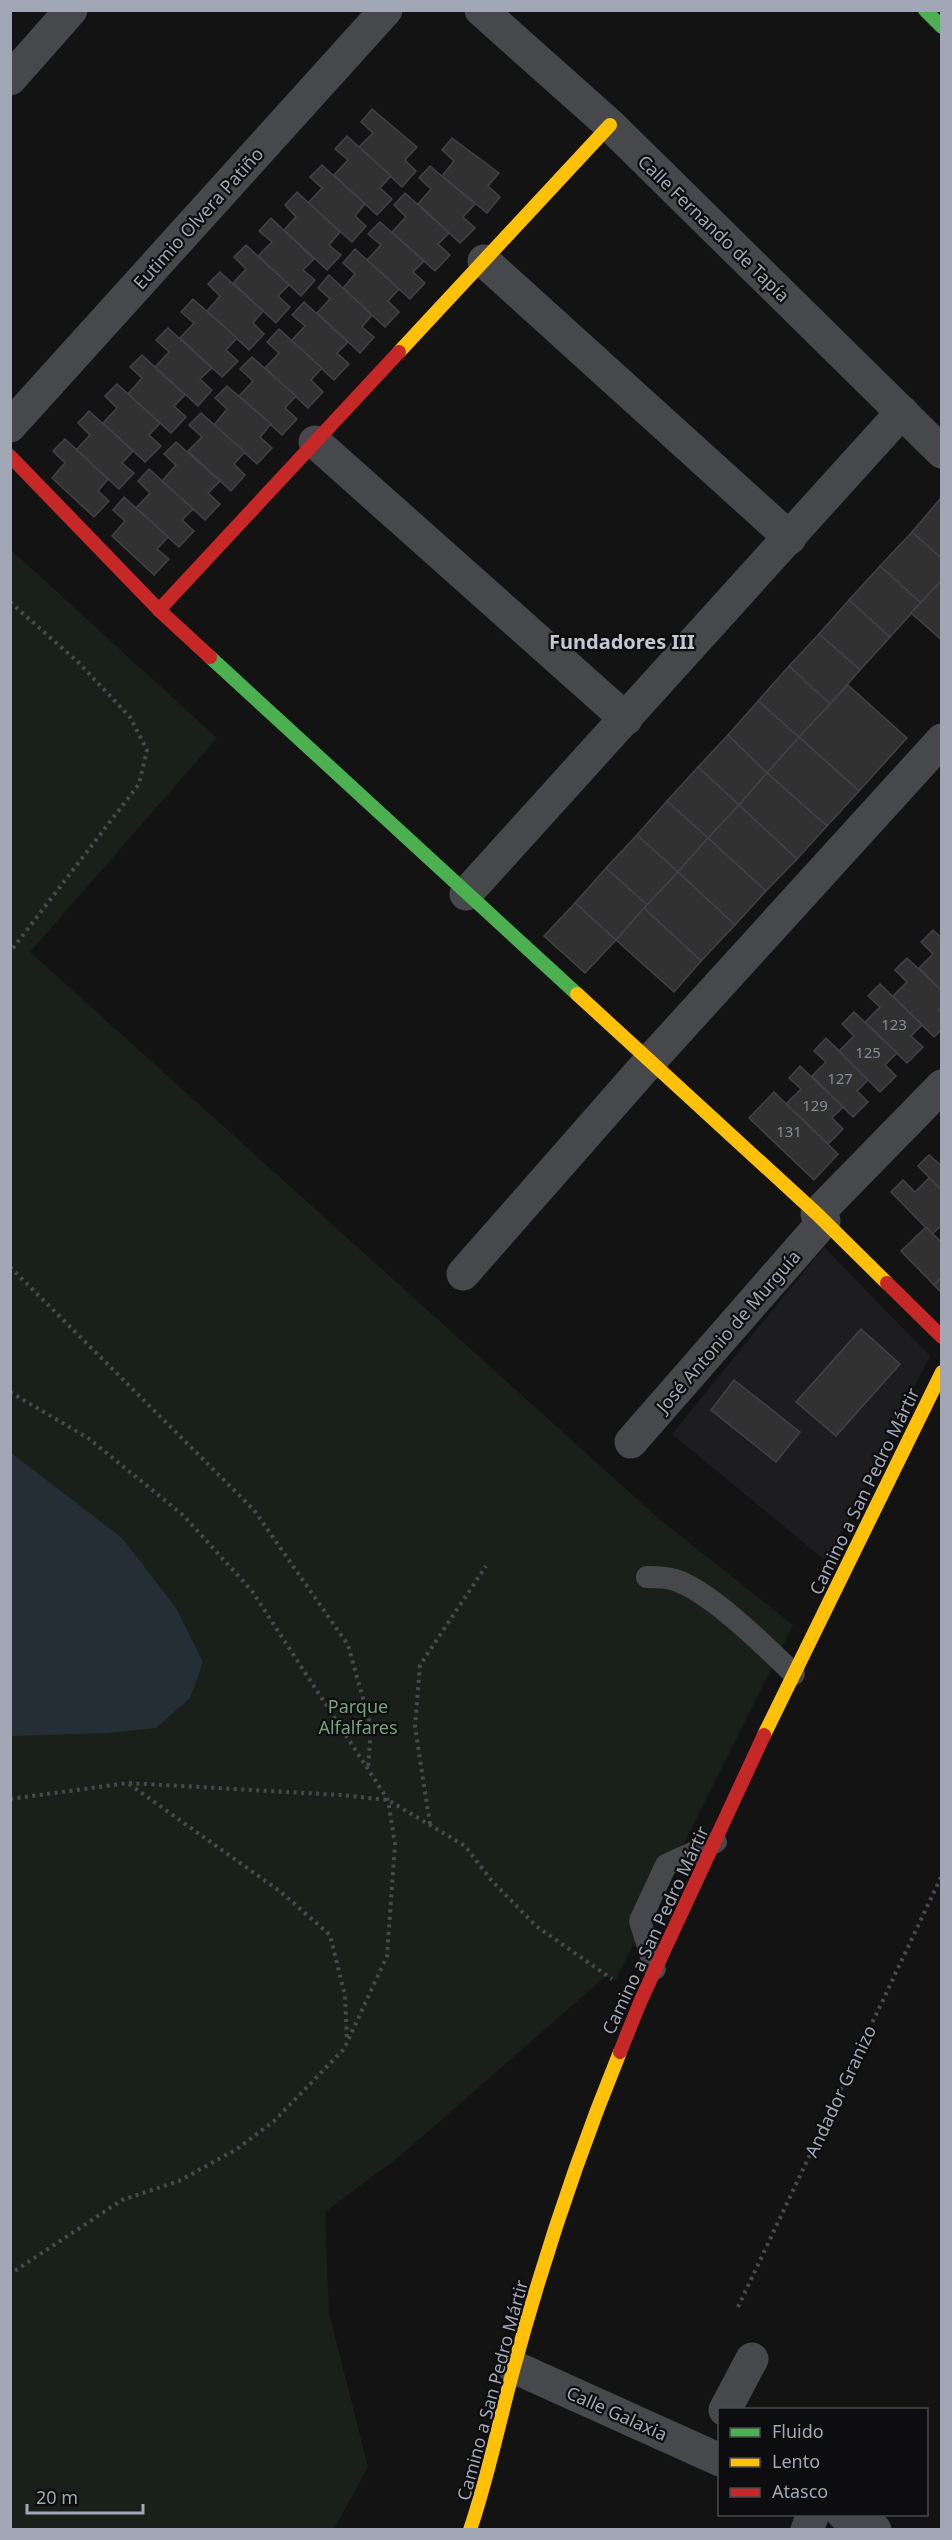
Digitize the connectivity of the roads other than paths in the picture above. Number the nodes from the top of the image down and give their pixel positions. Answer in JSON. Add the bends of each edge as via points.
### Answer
{"nodes":[{"id":1,"x":71,"y":10,"type":"edge"},
{"id":2,"x":386,"y":10,"type":"edge"},
{"id":3,"x":481,"y":10,"type":"edge"},
{"id":4,"x":925,"y":10,"type":"edge"},
{"id":5,"x":942,"y":27,"type":"edge"},
{"id":6,"x":10,"y":78,"type":"edge"},
{"id":7,"x":610,"y":125,"type":"junction"},
{"id":8,"x":484,"y":261,"type":"junction"},
{"id":9,"x":902,"y":412,"type":"junction"},
{"id":10,"x":10,"y":426,"type":"edge"},
{"id":11,"x":315,"y":442,"type":"junction"},
{"id":12,"x":942,"y":452,"type":"edge"},
{"id":13,"x":10,"y":456,"type":"edge"},
{"id":14,"x":790,"y":538,"type":"junction"},
{"id":15,"x":159,"y":610,"type":"junction"},
{"id":16,"x":626,"y":719,"type":"junction"},
{"id":17,"x":942,"y":740,"type":"edge"},
{"id":18,"x":466,"y":894,"type":"junction"},
{"id":19,"x":650,"y":1061,"type":"junction"},
{"id":20,"x":942,"y":1086,"type":"edge"},
{"id":21,"x":821,"y":1217,"type":"junction"},
{"id":22,"x":463,"y":1274,"type":"dead end"},
{"id":23,"x":942,"y":1336,"type":"edge"},
{"id":24,"x":942,"y":1372,"type":"edge"},
{"id":25,"x":631,"y":1442,"type":"dead end"},
{"id":26,"x":647,"y":1577,"type":"dead end"},
{"id":27,"x":794,"y":1674,"type":"junction"},
{"id":28,"x":716,"y":1842,"type":"junction"},
{"id":29,"x":655,"y":1969,"type":"junction"},
{"id":30,"x":752,"y":2359,"type":"dead end"},
{"id":31,"x":514,"y":2367,"type":"junction"},
{"id":32,"x":726,"y":2408,"type":"edge"},
{"id":33,"x":718,"y":2428,"type":"edge"},
{"id":34,"x":711,"y":2456,"type":"edge"},
{"id":35,"x":847,"y":2516,"type":"edge"},
{"id":36,"x":470,"y":2529,"type":"edge"},
{"id":37,"x":875,"y":2529,"type":"edge"}],
"edges":[{"from":1,"to":6,"type":"street"},
{"from":2,"to":10,"type":"street","name":"Eutimio Olvera Patiño"},
{"from":3,"to":7,"type":"street","name":"Calle Fernando de Tapía"},
{"from":4,"to":5,"type":"street"},
{"from":7,"to":8,"type":"street"},
{"from":7,"to":9,"type":"street","name":"Calle Fernando de Tapía"},
{"from":8,"to":11,"type":"street"},
{"from":8,"to":14,"type":"street"},
{"from":9,"to":12,"type":"street","name":"Calle Fernando de Tapía"},
{"from":9,"to":14,"type":"street"},
{"from":11,"to":15,"type":"street"},
{"from":11,"to":16,"type":"street"},
{"from":13,"to":15,"type":"street"},
{"from":14,"to":16,"type":"street"},
{"from":15,"to":18,"type":"street"},
{"from":16,"to":18,"type":"street"},
{"from":17,"to":19,"type":"street"},
{"from":18,"to":19,"type":"street"},
{"from":19,"to":21,"type":"street"},
{"from":19,"to":22,"type":"street"},
{"from":20,"to":21,"type":"street","name":"José Antonio de Murguía"},
{"from":21,"to":23,"type":"street"},
{"from":21,"to":25,"type":"street","name":"José Antonio de Murguía"},
{"from":24,"to":27,"type":"street","name":"Camino a San Pedro Mártir"},
{"from":26,"to":27,"type":"lane","via":[[673,1579],[693,1588]]},
{"from":27,"to":28,"type":"street","name":"Camino a San Pedro Mártir"},
{"from":28,"to":29,"type":"street","name":"Camino a San Pedro Mártir"},
{"from":28,"to":29,"type":"lane","via":[[666,1864],[640,1920]]},
{"from":29,"to":31,"type":"street","name":"Camino a San Pedro Mártir","via":[[568,2186]]},
{"from":30,"to":32,"type":"street"},
{"from":31,"to":34,"type":"street","name":"Calle Galaxia"},
{"from":31,"to":36,"type":"street","name":"Camino a San Pedro Mártir","via":[[484,2489]]},
{"from":33,"to":34,"type":"street"},
{"from":35,"to":37,"type":"street"}]}
